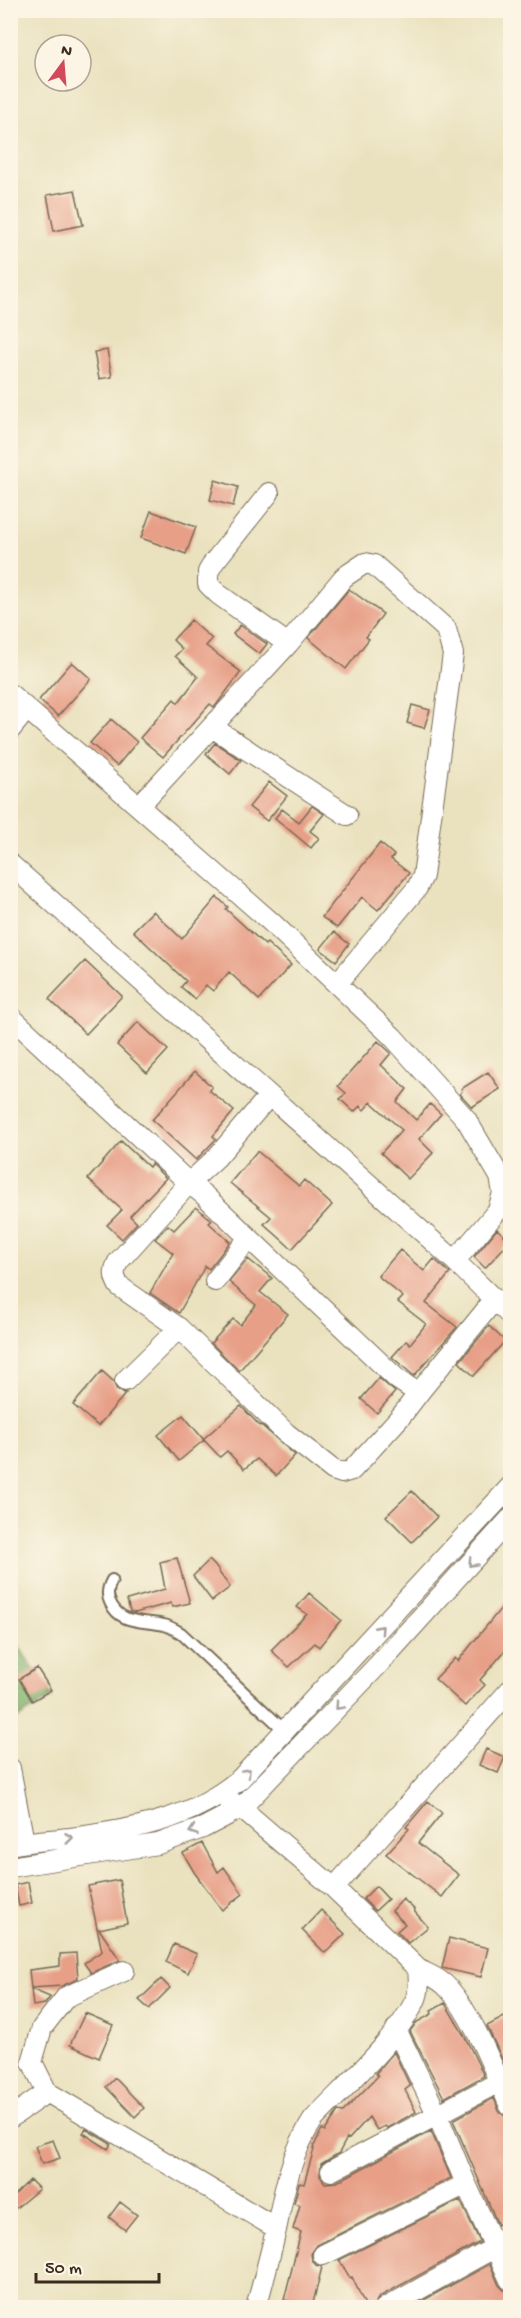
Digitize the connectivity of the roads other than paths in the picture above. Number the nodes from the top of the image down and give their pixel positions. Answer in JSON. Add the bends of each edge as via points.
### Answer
{"nodes":[{"id":1,"x":269,"y":493,"type":"dead end"},
{"id":2,"x":288,"y":644,"type":"junction"},
{"id":3,"x":10,"y":694,"type":"edge"},
{"id":4,"x":27,"y":709,"type":"junction"},
{"id":5,"x":212,"y":727,"type":"junction"},
{"id":6,"x":10,"y":730,"type":"edge"},
{"id":7,"x":139,"y":807,"type":"junction"},
{"id":8,"x":346,"y":815,"type":"dead end"},
{"id":9,"x":10,"y":864,"type":"edge"},
{"id":10,"x":337,"y":984,"type":"junction"},
{"id":11,"x":10,"y":1016,"type":"edge"},
{"id":12,"x":269,"y":1096,"type":"junction"},
{"id":13,"x":189,"y":1183,"type":"junction"},
{"id":14,"x":248,"y":1239,"type":"junction"},
{"id":15,"x":455,"y":1261,"type":"junction"},
{"id":16,"x":215,"y":1281,"type":"dead end"},
{"id":17,"x":495,"y":1299,"type":"junction"},
{"id":18,"x":510,"y":1316,"type":"edge"},
{"id":19,"x":179,"y":1328,"type":"junction"},
{"id":20,"x":125,"y":1382,"type":"dead end"},
{"id":21,"x":422,"y":1390,"type":"junction"},
{"id":22,"x":510,"y":1487,"type":"edge"},
{"id":23,"x":507,"y":1530,"type":"edge"},
{"id":24,"x":112,"y":1580,"type":"dead end"},
{"id":25,"x":510,"y":1690,"type":"edge"},
{"id":26,"x":285,"y":1731,"type":"junction"},
{"id":27,"x":10,"y":1768,"type":"edge"},
{"id":28,"x":221,"y":1795,"type":"junction"},
{"id":29,"x":241,"y":1808,"type":"junction"},
{"id":30,"x":17,"y":1843,"type":"edge"},
{"id":31,"x":10,"y":1867,"type":"edge"},
{"id":32,"x":334,"y":1888,"type":"junction"},
{"id":33,"x":418,"y":1969,"type":"junction"},
{"id":34,"x":124,"y":1971,"type":"dead end"},
{"id":35,"x":396,"y":2029,"type":"junction"},
{"id":36,"x":499,"y":2082,"type":"junction"},
{"id":37,"x":47,"y":2092,"type":"junction"},
{"id":38,"x":510,"y":2106,"type":"edge"},
{"id":39,"x":437,"y":2114,"type":"junction"},
{"id":40,"x":10,"y":2118,"type":"edge"},
{"id":41,"x":331,"y":2170,"type":"dead end"},
{"id":42,"x":466,"y":2184,"type":"junction"},
{"id":43,"x":276,"y":2228,"type":"junction"},
{"id":44,"x":494,"y":2248,"type":"junction"},
{"id":45,"x":323,"y":2255,"type":"dead end"},
{"id":46,"x":510,"y":2280,"type":"edge"},
{"id":47,"x":256,"y":2307,"type":"edge"},
{"id":48,"x":385,"y":2307,"type":"edge"}],
"edges":[{"from":1,"to":2,"type":"street","via":[[214,562],[208,572],[208,584]]},
{"from":2,"to":5,"type":"street"},
{"from":2,"to":10,"type":"street","via":[[344,578],[365,563],[374,565],[446,629],[453,654],[423,876]]},
{"from":3,"to":4,"type":"street"},
{"from":4,"to":6,"type":"street"},
{"from":4,"to":7,"type":"street"},
{"from":5,"to":7,"type":"street"},
{"from":5,"to":8,"type":"street"},
{"from":7,"to":10,"type":"street"},
{"from":9,"to":12,"type":"street"},
{"from":10,"to":15,"type":"street","via":[[393,1037],[466,1119],[500,1177],[503,1193],[498,1210]]},
{"from":11,"to":13,"type":"street"},
{"from":12,"to":13,"type":"street"},
{"from":12,"to":15,"type":"street"},
{"from":13,"to":14,"type":"street"},
{"from":13,"to":19,"type":"street","via":[[114,1270],[119,1286]]},
{"from":14,"to":16,"type":"street"},
{"from":14,"to":21,"type":"street","via":[[396,1379]]},
{"from":15,"to":17,"type":"street"},
{"from":17,"to":18,"type":"street"},
{"from":17,"to":21,"type":"street"},
{"from":19,"to":20,"type":"street"},
{"from":19,"to":21,"type":"street","via":[[286,1433],[342,1473],[352,1470]]},
{"from":26,"to":22,"type":"street","one_way":true},
{"from":23,"to":29,"type":"street","one_way":true},
{"from":24,"to":26,"type":"lane","via":[[107,1597],[113,1610],[133,1621],[164,1625],[181,1633]]},
{"from":25,"to":32,"type":"street"},
{"from":28,"to":26,"type":"street","one_way":true},
{"from":27,"to":30,"type":"street"},
{"from":28,"to":29,"type":"street"},
{"from":30,"to":28,"type":"street","one_way":true,"via":[[148,1825],[200,1807]]},
{"from":29,"to":31,"type":"street","one_way":true,"via":[[203,1828],[158,1844]]},
{"from":29,"to":32,"type":"street"},
{"from":32,"to":33,"type":"street"},
{"from":33,"to":35,"type":"street","via":[[415,2000]]},
{"from":33,"to":36,"type":"street","via":[[438,1979],[464,2010]]},
{"from":34,"to":37,"type":"street","via":[[66,1997],[42,2028],[32,2062]]},
{"from":35,"to":39,"type":"street"},
{"from":35,"to":43,"type":"street","via":[[303,2134],[279,2206]]},
{"from":36,"to":38,"type":"street"},
{"from":36,"to":39,"type":"street"},
{"from":37,"to":40,"type":"street"},
{"from":37,"to":43,"type":"street"},
{"from":39,"to":41,"type":"street"},
{"from":39,"to":42,"type":"street"},
{"from":42,"to":44,"type":"street"},
{"from":42,"to":45,"type":"street"},
{"from":43,"to":47,"type":"street"},
{"from":44,"to":46,"type":"street"},
{"from":44,"to":48,"type":"street"}]}
